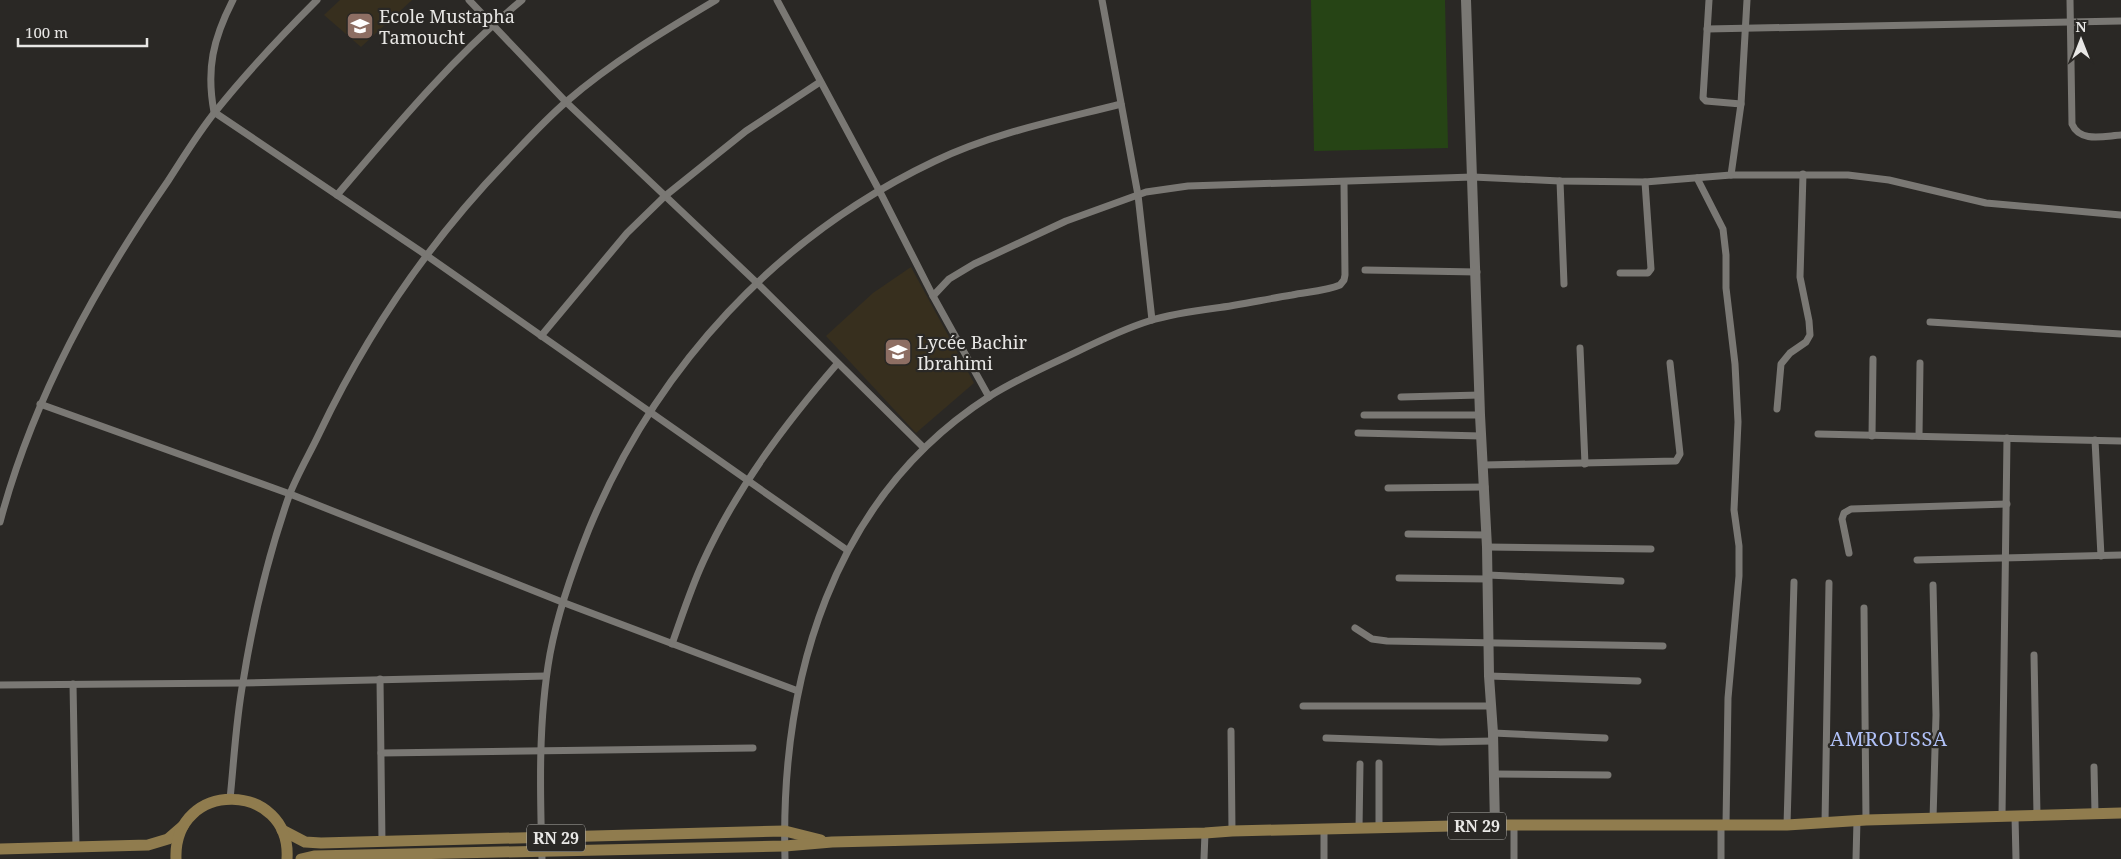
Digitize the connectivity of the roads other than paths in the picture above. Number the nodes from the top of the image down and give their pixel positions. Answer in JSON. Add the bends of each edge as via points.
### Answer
{"nodes":[{"id":1,"x":233,"y":0,"type":"edge"},
{"id":2,"x":316,"y":0,"type":"edge"},
{"id":3,"x":469,"y":0,"type":"edge"},
{"id":4,"x":522,"y":0,"type":"edge"},
{"id":5,"x":716,"y":0,"type":"edge"},
{"id":6,"x":777,"y":0,"type":"edge"},
{"id":7,"x":1102,"y":0,"type":"edge"},
{"id":8,"x":1466,"y":0,"type":"edge"},
{"id":9,"x":1709,"y":0,"type":"edge"},
{"id":10,"x":1747,"y":0,"type":"edge"},
{"id":11,"x":2070,"y":0,"type":"edge"},
{"id":12,"x":2121,"y":21,"type":"edge"},
{"id":13,"x":2071,"y":22,"type":"junction"},
{"id":14,"x":493,"y":24,"type":"junction"},
{"id":15,"x":1707,"y":29,"type":"junction"},
{"id":16,"x":1746,"y":29,"type":"junction"},
{"id":17,"x":820,"y":82,"type":"junction"},
{"id":18,"x":566,"y":102,"type":"junction"},
{"id":19,"x":1121,"y":104,"type":"junction"},
{"id":20,"x":1740,"y":104,"type":"junction"},
{"id":21,"x":214,"y":112,"type":"junction"},
{"id":22,"x":2121,"y":135,"type":"edge"},
{"id":23,"x":1803,"y":174,"type":"junction"},
{"id":24,"x":1731,"y":175,"type":"junction"},
{"id":25,"x":1473,"y":177,"type":"junction"},
{"id":26,"x":1698,"y":178,"type":"junction"},
{"id":27,"x":1560,"y":181,"type":"junction"},
{"id":28,"x":1344,"y":182,"type":"junction"},
{"id":29,"x":1645,"y":182,"type":"junction"},
{"id":30,"x":879,"y":190,"type":"junction"},
{"id":31,"x":337,"y":195,"type":"junction"},
{"id":32,"x":1138,"y":195,"type":"junction"},
{"id":33,"x":665,"y":196,"type":"junction"},
{"id":34,"x":2121,"y":215,"type":"edge"},
{"id":35,"x":426,"y":255,"type":"junction"},
{"id":36,"x":1365,"y":270,"type":"dead end"},
{"id":37,"x":1477,"y":272,"type":"junction"},
{"id":38,"x":1620,"y":273,"type":"dead end"},
{"id":39,"x":756,"y":282,"type":"junction"},
{"id":40,"x":1564,"y":284,"type":"dead end"},
{"id":41,"x":933,"y":296,"type":"junction"},
{"id":42,"x":1152,"y":320,"type":"junction"},
{"id":43,"x":1930,"y":322,"type":"dead end"},
{"id":44,"x":2121,"y":334,"type":"edge"},
{"id":45,"x":541,"y":336,"type":"junction"},
{"id":46,"x":1580,"y":348,"type":"dead end"},
{"id":47,"x":1873,"y":359,"type":"dead end"},
{"id":48,"x":1670,"y":363,"type":"dead end"},
{"id":49,"x":1920,"y":363,"type":"dead end"},
{"id":50,"x":838,"y":364,"type":"junction"},
{"id":51,"x":1480,"y":396,"type":"junction"},
{"id":52,"x":988,"y":397,"type":"junction"},
{"id":53,"x":1401,"y":398,"type":"dead end"},
{"id":54,"x":40,"y":404,"type":"junction"},
{"id":55,"x":1777,"y":409,"type":"dead end"},
{"id":56,"x":650,"y":412,"type":"junction"},
{"id":57,"x":1364,"y":415,"type":"dead end"},
{"id":58,"x":1480,"y":415,"type":"junction"},
{"id":59,"x":1358,"y":433,"type":"dead end"},
{"id":60,"x":1818,"y":434,"type":"dead end"},
{"id":61,"x":1482,"y":436,"type":"junction"},
{"id":62,"x":1872,"y":436,"type":"junction"},
{"id":63,"x":1919,"y":436,"type":"junction"},
{"id":64,"x":2008,"y":438,"type":"junction"},
{"id":65,"x":2095,"y":440,"type":"junction"},
{"id":66,"x":2121,"y":441,"type":"edge"},
{"id":67,"x":924,"y":448,"type":"junction"},
{"id":68,"x":1585,"y":464,"type":"junction"},
{"id":69,"x":1484,"y":465,"type":"junction"},
{"id":70,"x":748,"y":480,"type":"junction"},
{"id":71,"x":1388,"y":488,"type":"dead end"},
{"id":72,"x":1485,"y":488,"type":"junction"},
{"id":73,"x":290,"y":494,"type":"junction"},
{"id":74,"x":2008,"y":504,"type":"junction"},
{"id":75,"x":0,"y":522,"type":"edge"},
{"id":76,"x":1408,"y":534,"type":"dead end"},
{"id":77,"x":1486,"y":535,"type":"junction"},
{"id":78,"x":1487,"y":547,"type":"junction"},
{"id":79,"x":1651,"y":549,"type":"dead end"},
{"id":80,"x":847,"y":550,"type":"junction"},
{"id":81,"x":1849,"y":553,"type":"dead end"},
{"id":82,"x":2121,"y":555,"type":"edge"},
{"id":83,"x":2101,"y":556,"type":"junction"},
{"id":84,"x":2007,"y":558,"type":"junction"},
{"id":85,"x":1917,"y":560,"type":"dead end"},
{"id":86,"x":1488,"y":577,"type":"junction"},
{"id":87,"x":1399,"y":578,"type":"dead end"},
{"id":88,"x":1622,"y":581,"type":"dead end"},
{"id":89,"x":1794,"y":582,"type":"dead end"},
{"id":90,"x":1829,"y":583,"type":"dead end"},
{"id":91,"x":1933,"y":585,"type":"dead end"},
{"id":92,"x":562,"y":602,"type":"junction"},
{"id":93,"x":1864,"y":608,"type":"dead end"},
{"id":94,"x":1356,"y":628,"type":"dead end"},
{"id":95,"x":1489,"y":643,"type":"junction"},
{"id":96,"x":672,"y":644,"type":"junction"},
{"id":97,"x":1663,"y":646,"type":"dead end"},
{"id":98,"x":2034,"y":655,"type":"dead end"},
{"id":99,"x":546,"y":676,"type":"junction"},
{"id":100,"x":1489,"y":676,"type":"junction"},
{"id":101,"x":380,"y":679,"type":"junction"},
{"id":102,"x":1638,"y":681,"type":"dead end"},
{"id":103,"x":242,"y":682,"type":"junction"},
{"id":104,"x":73,"y":684,"type":"junction"},
{"id":105,"x":0,"y":685,"type":"edge"},
{"id":106,"x":798,"y":691,"type":"junction"},
{"id":107,"x":1303,"y":706,"type":"dead end"},
{"id":108,"x":1492,"y":706,"type":"junction"},
{"id":109,"x":1231,"y":731,"type":"dead end"},
{"id":110,"x":1493,"y":737,"type":"junction"},
{"id":111,"x":1326,"y":738,"type":"dead end"},
{"id":112,"x":1605,"y":738,"type":"dead end"},
{"id":113,"x":753,"y":748,"type":"dead end"},
{"id":114,"x":542,"y":750,"type":"junction"},
{"id":115,"x":381,"y":753,"type":"junction"},
{"id":116,"x":1379,"y":763,"type":"dead end"},
{"id":117,"x":1360,"y":764,"type":"dead end"},
{"id":118,"x":2094,"y":767,"type":"dead end"},
{"id":119,"x":1494,"y":774,"type":"junction"},
{"id":120,"x":1608,"y":775,"type":"dead end"},
{"id":121,"x":230,"y":799,"type":"junction"},
{"id":122,"x":2095,"y":813,"type":"junction"},
{"id":123,"x":2121,"y":813,"type":"edge"},
{"id":124,"x":2037,"y":815,"type":"junction"},
{"id":125,"x":2002,"y":816,"type":"junction"},
{"id":126,"x":2015,"y":816,"type":"junction"},
{"id":127,"x":1933,"y":818,"type":"junction"},
{"id":128,"x":1861,"y":820,"type":"junction"},
{"id":129,"x":1825,"y":822,"type":"junction"},
{"id":130,"x":1787,"y":824,"type":"junction"},
{"id":131,"x":1496,"y":825,"type":"junction"},
{"id":132,"x":1724,"y":825,"type":"junction"},
{"id":133,"x":183,"y":826,"type":"junction"},
{"id":134,"x":1514,"y":826,"type":"junction"},
{"id":135,"x":1359,"y":829,"type":"junction"},
{"id":136,"x":1379,"y":829,"type":"junction"},
{"id":137,"x":282,"y":830,"type":"junction"},
{"id":138,"x":1324,"y":830,"type":"junction"},
{"id":139,"x":785,"y":831,"type":"junction"},
{"id":140,"x":1232,"y":831,"type":"junction"},
{"id":141,"x":1205,"y":833,"type":"junction"},
{"id":142,"x":541,"y":838,"type":"junction"},
{"id":143,"x":382,"y":842,"type":"junction"},
{"id":144,"x":832,"y":842,"type":"junction"},
{"id":145,"x":785,"y":846,"type":"junction"},
{"id":146,"x":76,"y":847,"type":"junction"},
{"id":147,"x":0,"y":849,"type":"edge"},
{"id":148,"x":542,"y":856,"type":"edge"},
{"id":149,"x":383,"y":857,"type":"edge"},
{"id":150,"x":176,"y":859,"type":"edge"},
{"id":151,"x":287,"y":859,"type":"edge"},
{"id":152,"x":301,"y":859,"type":"edge"},
{"id":153,"x":786,"y":859,"type":"edge"},
{"id":154,"x":1204,"y":859,"type":"edge"},
{"id":155,"x":1324,"y":859,"type":"edge"},
{"id":156,"x":1514,"y":859,"type":"edge"},
{"id":157,"x":1721,"y":859,"type":"edge"},
{"id":158,"x":1856,"y":859,"type":"edge"},
{"id":159,"x":2016,"y":859,"type":"edge"}],
"edges":[{"from":1,"to":21,"type":"street","via":[[212,53],[210,83]]},
{"from":2,"to":21,"type":"street"},
{"from":3,"to":14,"type":"street"},
{"from":4,"to":14,"type":"street"},
{"from":5,"to":18,"type":"street","via":[[623,58]]},
{"from":6,"to":17,"type":"street"},
{"from":7,"to":19,"type":"street"},
{"from":8,"to":25,"type":"main road"},
{"from":9,"to":15,"type":"street"},
{"from":10,"to":16,"type":"street"},
{"from":11,"to":13,"type":"street"},
{"from":12,"to":13,"type":"street"},
{"from":13,"to":16,"type":"street"},
{"from":13,"to":22,"type":"street","via":[[2072,124],[2085,137]]},
{"from":14,"to":18,"type":"street"},
{"from":14,"to":31,"type":"street","via":[[414,106]]},
{"from":15,"to":16,"type":"street"},
{"from":15,"to":20,"type":"street","via":[[1703,98]]},
{"from":16,"to":20,"type":"street"},
{"from":17,"to":30,"type":"street"},
{"from":17,"to":33,"type":"street","via":[[746,131]]},
{"from":18,"to":33,"type":"street"},
{"from":18,"to":35,"type":"street","via":[[491,177]]},
{"from":19,"to":30,"type":"street","via":[[989,139],[936,160]]},
{"from":19,"to":32,"type":"street"},
{"from":20,"to":24,"type":"street"},
{"from":21,"to":31,"type":"street"},
{"from":21,"to":54,"type":"street","via":[[106,275]]},
{"from":23,"to":24,"type":"street"},
{"from":23,"to":34,"type":"street","via":[[1889,180],[1986,203]]},
{"from":23,"to":55,"type":"street","via":[[1800,277],[1810,335],[1780,364]]},
{"from":24,"to":26,"type":"street"},
{"from":25,"to":27,"type":"street"},
{"from":25,"to":28,"type":"street"},
{"from":25,"to":37,"type":"main road"},
{"from":26,"to":29,"type":"street"},
{"from":26,"to":132,"type":"street","via":[[1723,229],[1738,422],[1734,510],[1739,576],[1728,698]]},
{"from":27,"to":29,"type":"street"},
{"from":27,"to":40,"type":"street"},
{"from":28,"to":32,"type":"street","via":[[1188,186]]},
{"from":28,"to":42,"type":"street","via":[[1345,275],[1340,285]]},
{"from":29,"to":38,"type":"street","via":[[1651,269],[1643,274]]},
{"from":30,"to":39,"type":"street","via":[[811,237]]},
{"from":30,"to":41,"type":"street"},
{"from":31,"to":35,"type":"street"},
{"from":32,"to":41,"type":"street","via":[[1013,244],[949,279]]},
{"from":32,"to":42,"type":"street"},
{"from":33,"to":39,"type":"street"},
{"from":33,"to":45,"type":"street","via":[[627,233]]},
{"from":35,"to":45,"type":"street"},
{"from":35,"to":73,"type":"street","via":[[358,356]]},
{"from":36,"to":37,"type":"street"},
{"from":37,"to":51,"type":"main road"},
{"from":39,"to":50,"type":"street"},
{"from":39,"to":56,"type":"street","via":[[695,349]]},
{"from":41,"to":52,"type":"street"},
{"from":42,"to":52,"type":"street","via":[[1132,326],[1020,378]]},
{"from":43,"to":44,"type":"street"},
{"from":45,"to":56,"type":"street"},
{"from":46,"to":68,"type":"street"},
{"from":47,"to":62,"type":"street"},
{"from":48,"to":68,"type":"street","via":[[1680,454],[1676,461]]},
{"from":49,"to":63,"type":"street"},
{"from":50,"to":67,"type":"street"},
{"from":50,"to":70,"type":"street","via":[[808,398]]},
{"from":51,"to":53,"type":"street"},
{"from":51,"to":58,"type":"main road"},
{"from":52,"to":67,"type":"street"},
{"from":54,"to":73,"type":"street"},
{"from":54,"to":75,"type":"street"},
{"from":56,"to":70,"type":"street"},
{"from":56,"to":92,"type":"street","via":[[612,478],[577,557]]},
{"from":57,"to":58,"type":"street"},
{"from":58,"to":61,"type":"main road"},
{"from":59,"to":61,"type":"street"},
{"from":60,"to":62,"type":"street"},
{"from":61,"to":69,"type":"main road"},
{"from":62,"to":63,"type":"street"},
{"from":63,"to":64,"type":"street"},
{"from":64,"to":65,"type":"street"},
{"from":64,"to":74,"type":"street"},
{"from":65,"to":66,"type":"street"},
{"from":65,"to":83,"type":"street"},
{"from":67,"to":80,"type":"street","via":[[898,476]]},
{"from":68,"to":69,"type":"street"},
{"from":69,"to":72,"type":"main road"},
{"from":70,"to":80,"type":"street"},
{"from":70,"to":96,"type":"street","via":[[703,562]]},
{"from":71,"to":72,"type":"street"},
{"from":72,"to":77,"type":"main road"},
{"from":73,"to":92,"type":"street"},
{"from":73,"to":103,"type":"street","via":[[258,606]]},
{"from":74,"to":81,"type":"street","via":[[1852,509],[1844,513],[1842,519]]},
{"from":74,"to":84,"type":"street"},
{"from":76,"to":77,"type":"street"},
{"from":77,"to":78,"type":"main road"},
{"from":78,"to":79,"type":"street"},
{"from":78,"to":86,"type":"main road"},
{"from":80,"to":106,"type":"street","via":[[822,609]]},
{"from":82,"to":83,"type":"street"},
{"from":83,"to":84,"type":"street"},
{"from":84,"to":85,"type":"street"},
{"from":84,"to":125,"type":"street"},
{"from":86,"to":87,"type":"street"},
{"from":86,"to":88,"type":"street"},
{"from":86,"to":95,"type":"main road"},
{"from":89,"to":130,"type":"street"},
{"from":90,"to":129,"type":"street"},
{"from":91,"to":127,"type":"street","via":[[1936,715]]},
{"from":92,"to":96,"type":"street"},
{"from":92,"to":99,"type":"street"},
{"from":93,"to":128,"type":"street"},
{"from":94,"to":95,"type":"street","via":[[1372,640],[1387,642]]},
{"from":95,"to":97,"type":"street"},
{"from":95,"to":100,"type":"main road"},
{"from":96,"to":106,"type":"street"},
{"from":98,"to":124,"type":"street"},
{"from":99,"to":101,"type":"street"},
{"from":99,"to":114,"type":"street"},
{"from":100,"to":102,"type":"street"},
{"from":100,"to":108,"type":"main road"},
{"from":101,"to":103,"type":"street"},
{"from":101,"to":115,"type":"street"},
{"from":103,"to":104,"type":"street"},
{"from":103,"to":121,"type":"street"},
{"from":104,"to":105,"type":"street"},
{"from":104,"to":146,"type":"street"},
{"from":106,"to":139,"type":"street","via":[[786,791]]},
{"from":107,"to":108,"type":"street"},
{"from":108,"to":110,"type":"main road"},
{"from":109,"to":140,"type":"street"},
{"from":110,"to":111,"type":"street","via":[[1440,742]]},
{"from":110,"to":112,"type":"street"},
{"from":110,"to":119,"type":"main road"},
{"from":113,"to":114,"type":"street"},
{"from":114,"to":115,"type":"street"},
{"from":114,"to":142,"type":"street"},
{"from":115,"to":143,"type":"street"},
{"from":116,"to":136,"type":"street"},
{"from":117,"to":135,"type":"street"},
{"from":118,"to":122,"type":"street"},
{"from":119,"to":120,"type":"street"},
{"from":119,"to":131,"type":"main road"},
{"from":121,"to":133,"type":"main road","via":[[203,806]]},
{"from":121,"to":137,"type":"main road","via":[[257,805],[274,818]]},
{"from":122,"to":123,"type":"main road","number":"RN 29"},
{"from":122,"to":124,"type":"main road","number":"RN 29"},
{"from":124,"to":126,"type":"main road","number":"RN 29"},
{"from":125,"to":126,"type":"main road","number":"RN 29"},
{"from":125,"to":127,"type":"main road","number":"RN 29"},
{"from":126,"to":159,"type":"street"},
{"from":127,"to":128,"type":"main road","number":"RN 29"},
{"from":128,"to":129,"type":"main road","number":"RN 29"},
{"from":128,"to":158,"type":"street"},
{"from":129,"to":130,"type":"main road","number":"RN 29"},
{"from":130,"to":132,"type":"main road","number":"RN 29"},
{"from":131,"to":134,"type":"main road","number":"RN 29"},
{"from":131,"to":136,"type":"main road","number":"RN 29"},
{"from":132,"to":134,"type":"main road","number":"RN 29"},
{"from":132,"to":157,"type":"street"},
{"from":133,"to":146,"type":"main road","via":[[168,839],[155,844]]},
{"from":133,"to":150,"type":"main road"},
{"from":134,"to":156,"type":"street"},
{"from":135,"to":136,"type":"main road","number":"RN 29"},
{"from":135,"to":138,"type":"main road","number":"RN 29"},
{"from":137,"to":143,"type":"main road","number":"RN 29","via":[[305,842]]},
{"from":137,"to":151,"type":"main road"},
{"from":138,"to":140,"type":"main road","number":"RN 29"},
{"from":138,"to":155,"type":"street"},
{"from":139,"to":142,"type":"main road","number":"RN 29"},
{"from":139,"to":144,"type":"main road","number":"RN 29"},
{"from":139,"to":145,"type":"street"},
{"from":140,"to":141,"type":"main road","number":"RN 29"},
{"from":141,"to":144,"type":"main road","number":"RN 29"},
{"from":141,"to":154,"type":"street"},
{"from":142,"to":143,"type":"main road","number":"RN 29"},
{"from":142,"to":148,"type":"street"},
{"from":144,"to":145,"type":"main road","number":"RN 29"},
{"from":145,"to":148,"type":"main road","number":"RN 29"},
{"from":145,"to":153,"type":"street"},
{"from":146,"to":147,"type":"main road"},
{"from":148,"to":149,"type":"main road","number":"RN 29"},
{"from":149,"to":152,"type":"main road","number":"RN 29","via":[[314,856]]}]}
